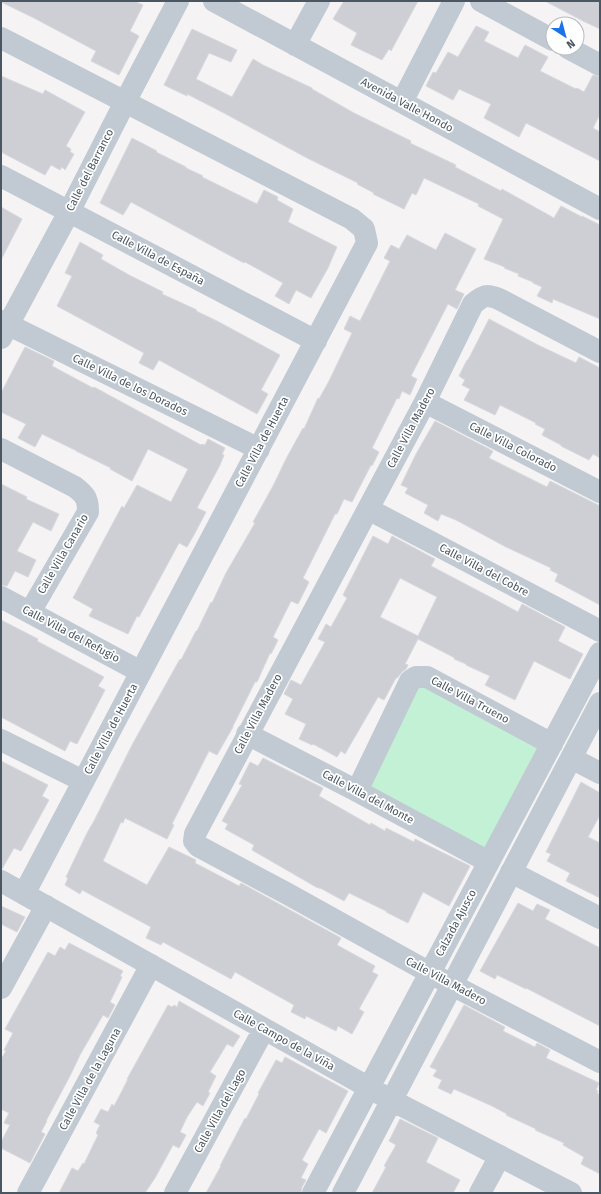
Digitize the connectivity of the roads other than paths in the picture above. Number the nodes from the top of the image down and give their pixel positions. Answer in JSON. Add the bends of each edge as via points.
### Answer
{"nodes":[{"id":1,"x":178,"y":1,"type":"edge"},
{"id":2,"x":214,"y":1,"type":"edge"},
{"id":3,"x":319,"y":1,"type":"edge"},
{"id":4,"x":454,"y":1,"type":"edge"},
{"id":5,"x":481,"y":1,"type":"edge"},
{"id":6,"x":545,"y":36,"type":"edge"},
{"id":7,"x":1,"y":38,"type":"edge"},
{"id":8,"x":295,"y":45,"type":"junction"},
{"id":9,"x":583,"y":56,"type":"edge"},
{"id":10,"x":600,"y":65,"type":"edge"},
{"id":11,"x":125,"y":102,"type":"junction"},
{"id":12,"x":402,"y":102,"type":"junction"},
{"id":13,"x":1,"y":176,"type":"edge"},
{"id":14,"x":600,"y":209,"type":"edge"},
{"id":15,"x":69,"y":212,"type":"junction"},
{"id":16,"x":3,"y":328,"type":"edge"},
{"id":17,"x":316,"y":341,"type":"junction"},
{"id":18,"x":600,"y":352,"type":"edge"},
{"id":19,"x":425,"y":402,"type":"junction"},
{"id":20,"x":1,"y":449,"type":"edge"},
{"id":21,"x":259,"y":449,"type":"junction"},
{"id":22,"x":600,"y":492,"type":"edge"},
{"id":23,"x":368,"y":509,"type":"junction"},
{"id":24,"x":1,"y":597,"type":"edge"},
{"id":25,"x":30,"y":612,"type":"junction"},
{"id":26,"x":600,"y":631,"type":"edge"},
{"id":27,"x":600,"y":653,"type":"edge"},
{"id":28,"x":141,"y":672,"type":"junction"},
{"id":29,"x":600,"y":703,"type":"edge"},
{"id":30,"x":247,"y":734,"type":"junction"},
{"id":31,"x":1,"y":740,"type":"edge"},
{"id":32,"x":552,"y":744,"type":"junction"},
{"id":33,"x":571,"y":758,"type":"junction"},
{"id":34,"x":600,"y":773,"type":"edge"},
{"id":35,"x":535,"y":776,"type":"junction"},
{"id":36,"x":83,"y":781,"type":"junction"},
{"id":37,"x":557,"y":785,"type":"junction"},
{"id":38,"x":357,"y":791,"type":"junction"},
{"id":39,"x":489,"y":862,"type":"junction"},
{"id":40,"x":511,"y":872,"type":"junction"},
{"id":41,"x":1,"y":881,"type":"edge"},
{"id":42,"x":24,"y":894,"type":"junction"},
{"id":43,"x":46,"y":906,"type":"junction"},
{"id":44,"x":600,"y":918,"type":"edge"},
{"id":45,"x":152,"y":965,"type":"junction"},
{"id":46,"x":430,"y":973,"type":"junction"},
{"id":47,"x":452,"y":985,"type":"junction"},
{"id":48,"x":1,"y":988,"type":"edge"},
{"id":49,"x":264,"y":1029,"type":"junction"},
{"id":50,"x":600,"y":1062,"type":"edge"},
{"id":51,"x":369,"y":1088,"type":"junction"},
{"id":52,"x":391,"y":1100,"type":"junction"},
{"id":53,"x":500,"y":1156,"type":"junction"},
{"id":54,"x":28,"y":1193,"type":"edge"},
{"id":55,"x":175,"y":1193,"type":"edge"},
{"id":56,"x":313,"y":1193,"type":"edge"},
{"id":57,"x":343,"y":1193,"type":"edge"},
{"id":58,"x":480,"y":1193,"type":"edge"},
{"id":59,"x":571,"y":1193,"type":"edge"}],
"edges":[{"from":1,"to":11,"type":"street","name":"Calle del Barranco"},
{"from":2,"to":8,"type":"street","name":"Avenida Valle Hondo"},
{"from":3,"to":8,"type":"street"},
{"from":4,"to":12,"type":"street"},
{"from":5,"to":6,"type":"street"},
{"from":7,"to":11,"type":"street","name":"Calle Villa de Huerta"},
{"from":8,"to":12,"type":"street","name":"Avenida Valle Hondo"},
{"from":9,"to":10,"type":"street"},
{"from":11,"to":15,"type":"street","name":"Calle del Barranco"},
{"from":11,"to":17,"type":"street","name":"Calle Villa de Huerta","via":[[352,219],[364,229],[367,243]]},
{"from":12,"to":14,"type":"street","name":"Avenida Valle Hondo"},
{"from":13,"to":15,"type":"street","name":"Calle Villa de España"},
{"from":15,"to":16,"type":"street","name":"Calle del Barranco"},
{"from":15,"to":17,"type":"street","name":"Calle Villa de España"},
{"from":16,"to":21,"type":"street","name":"Calle Villa de los Dorados"},
{"from":17,"to":21,"type":"street","name":"Calle Villa de Huerta"},
{"from":18,"to":19,"type":"street","name":"Calle Villa Madero","via":[[499,299],[483,296],[473,304]]},
{"from":19,"to":22,"type":"street","name":"Calle Villa Colorado"},
{"from":19,"to":23,"type":"street","name":"Calle Villa Madero"},
{"from":20,"to":25,"type":"street","name":"Calle Villa Canario","via":[[75,487],[88,503],[88,512]]},
{"from":21,"to":28,"type":"street","name":"Calle Villa de Huerta"},
{"from":23,"to":26,"type":"street","name":"Calle Villa del Cobre"},
{"from":23,"to":30,"type":"street","name":"Calle Villa Madero"},
{"from":24,"to":25,"type":"street","name":"Calle Villa del Refugio"},
{"from":25,"to":28,"type":"street","name":"Calle Villa del Refugio"},
{"from":27,"to":32,"type":"street","name":"Calzada Ajusco"},
{"from":28,"to":36,"type":"street","name":"Calle Villa de Huerta"},
{"from":29,"to":33,"type":"street"},
{"from":30,"to":38,"type":"street","name":"Calle Villa del Monte"},
{"from":30,"to":46,"type":"street","name":"Calle Villa Madero","via":[[195,834],[194,841],[198,846]]},
{"from":31,"to":36,"type":"street"},
{"from":32,"to":35,"type":"street","name":"Calzada Ajusco"},
{"from":32,"to":38,"type":"street","name":"Calle Villa Trueno","via":[[427,677],[416,677],[410,681]]},
{"from":33,"to":34,"type":"street"},
{"from":33,"to":37,"type":"street"},
{"from":35,"to":37,"type":"street"},
{"from":35,"to":39,"type":"street","name":"Calzada Ajusco"},
{"from":36,"to":42,"type":"street","name":"Calle Villa de Huerta"},
{"from":37,"to":40,"type":"street"},
{"from":38,"to":39,"type":"street","name":"Calle Villa del Monte"},
{"from":39,"to":46,"type":"street","name":"Calzada Ajusco"},
{"from":40,"to":44,"type":"street"},
{"from":40,"to":47,"type":"street"},
{"from":41,"to":42,"type":"street","name":"Calle Campo de la Viña"},
{"from":42,"to":43,"type":"street","name":"Calle Campo de la Viña"},
{"from":43,"to":45,"type":"street","name":"Calle Campo de la Viña"},
{"from":43,"to":48,"type":"street"},
{"from":45,"to":49,"type":"street","name":"Calle Campo de la Viña"},
{"from":45,"to":54,"type":"street","name":"Calle Villa de la Laguna"},
{"from":46,"to":47,"type":"street","name":"Calle Villa Madero"},
{"from":46,"to":51,"type":"street","name":"Calzada Ajusco"},
{"from":47,"to":50,"type":"street","name":"Calle Villa Madero"},
{"from":47,"to":52,"type":"street"},
{"from":49,"to":51,"type":"street","name":"Calle Campo de la Viña"},
{"from":49,"to":55,"type":"street","name":"Calle Villa del Lago"},
{"from":51,"to":52,"type":"street","name":"Calle Campo de la Viña"},
{"from":51,"to":56,"type":"street","name":"Calzada Ajusco"},
{"from":52,"to":53,"type":"street","name":"Calle Campo de la Viña"},
{"from":52,"to":57,"type":"street"},
{"from":53,"to":58,"type":"street"},
{"from":53,"to":59,"type":"street","name":"Calle Campo de la Viña"}]}
